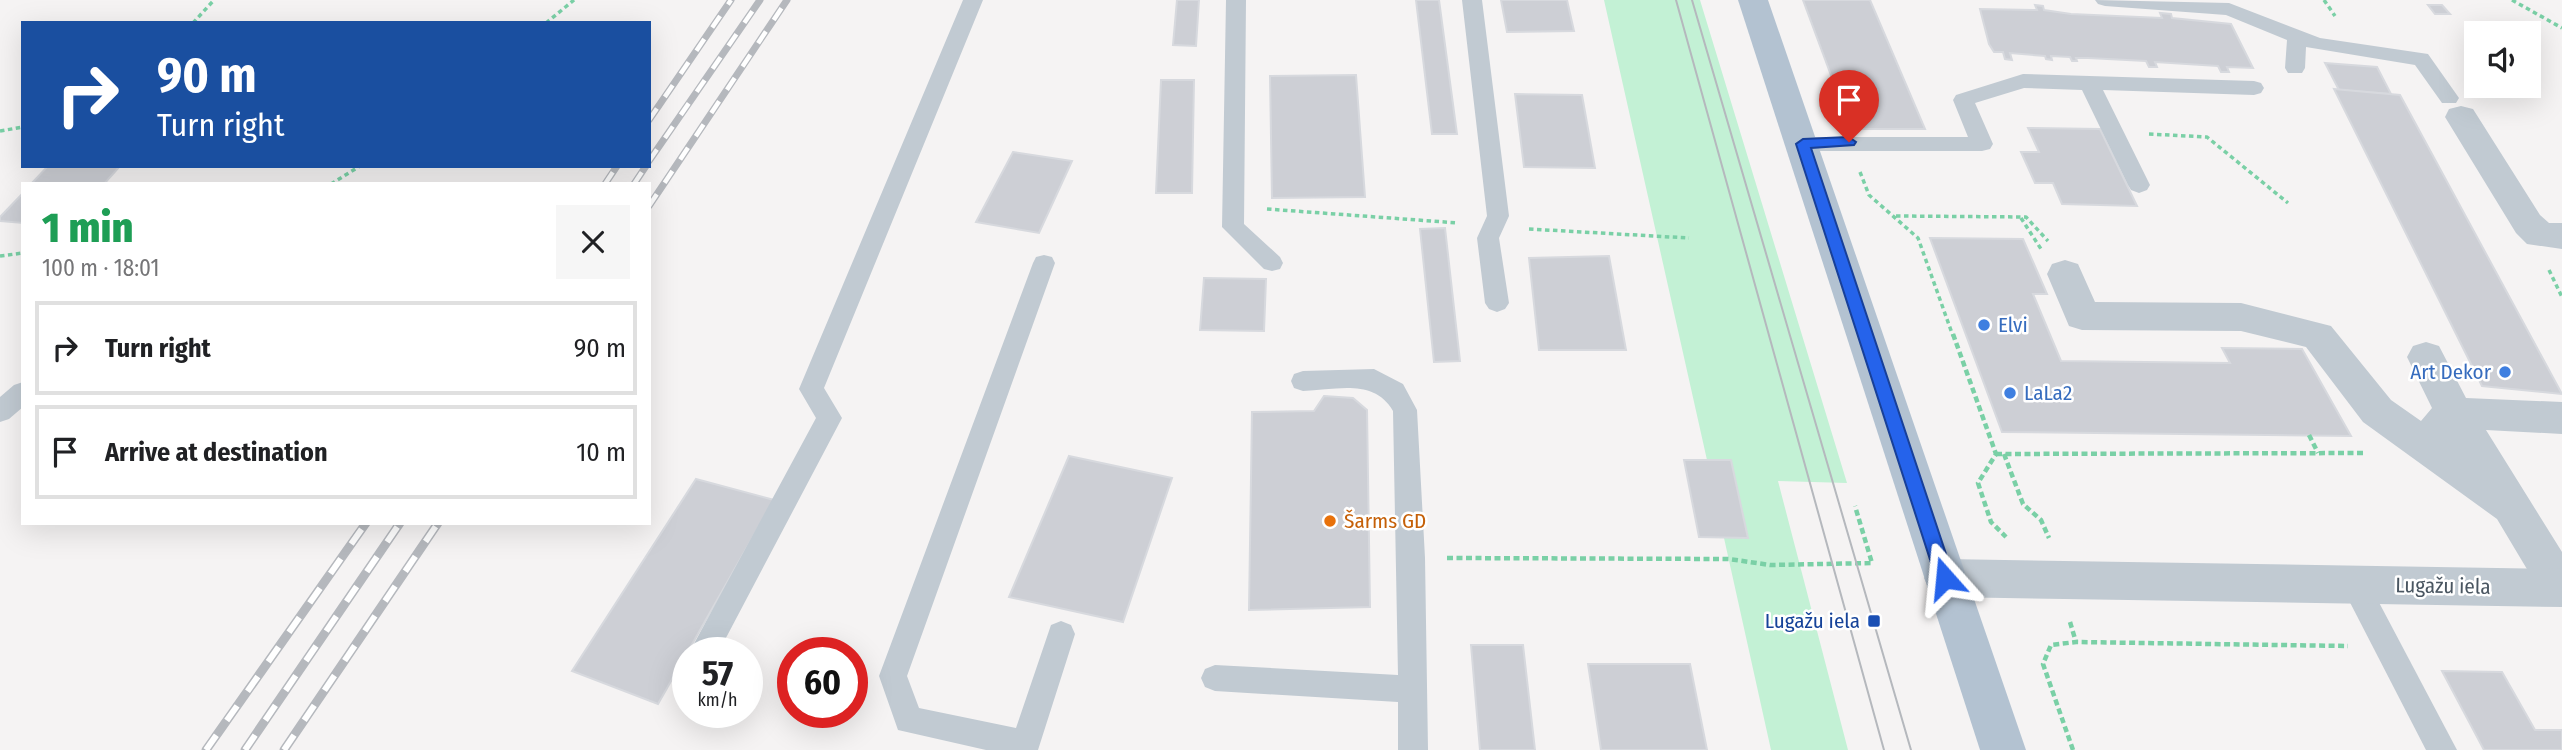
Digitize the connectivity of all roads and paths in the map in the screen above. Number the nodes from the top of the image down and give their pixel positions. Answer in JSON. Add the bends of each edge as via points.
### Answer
{"nodes":[{"id":1,"x":214,"y":0,"type":"edge"},
{"id":2,"x":574,"y":0,"type":"edge"},
{"id":3,"x":973,"y":0,"type":"edge"},
{"id":4,"x":1236,"y":0,"type":"edge"},
{"id":5,"x":1472,"y":0,"type":"edge"},
{"id":6,"x":1754,"y":0,"type":"edge"},
{"id":7,"x":2105,"y":0,"type":"edge"},
{"id":8,"x":2512,"y":0,"type":"edge"},
{"id":9,"x":2230,"y":4,"type":"edge"},
{"id":10,"x":195,"y":21,"type":"edge"},
{"id":11,"x":548,"y":21,"type":"edge"},
{"id":12,"x":2562,"y":28,"type":"edge"},
{"id":13,"x":2297,"y":36,"type":"junction"},
{"id":14,"x":2295,"y":68,"type":"dead end"},
{"id":15,"x":1822,"y":77,"type":"dead end"},
{"id":16,"x":2089,"y":83,"type":"junction"},
{"id":17,"x":2254,"y":88,"type":"dead end"},
{"id":18,"x":2455,"y":108,"type":"joint"},
{"id":19,"x":21,"y":127,"type":"edge"},
{"id":20,"x":0,"y":131,"type":"edge"},
{"id":21,"x":2113,"y":132,"type":"junction"},
{"id":22,"x":1849,"y":142,"type":"junction"},
{"id":23,"x":1803,"y":144,"type":"junction"},
{"id":24,"x":357,"y":168,"type":"edge"},
{"id":25,"x":334,"y":182,"type":"edge"},
{"id":26,"x":2139,"y":185,"type":"dead end"},
{"id":27,"x":2288,"y":203,"type":"dead end"},
{"id":28,"x":1895,"y":216,"type":"junction"},
{"id":29,"x":2562,"y":236,"type":"edge"},
{"id":30,"x":2047,"y":239,"type":"dead end"},
{"id":31,"x":21,"y":253,"type":"edge"},
{"id":32,"x":0,"y":256,"type":"edge"},
{"id":33,"x":1272,"y":262,"type":"dead end"},
{"id":34,"x":1044,"y":263,"type":"dead end"},
{"id":35,"x":2065,"y":274,"type":"dead end"},
{"id":36,"x":2553,"y":282,"type":"dead end"},
{"id":37,"x":2562,"y":298,"type":"edge"},
{"id":38,"x":1497,"y":303,"type":"dead end"},
{"id":39,"x":2426,"y":357,"type":"dead end"},
{"id":40,"x":1303,"y":381,"type":"dead end"},
{"id":41,"x":21,"y":394,"type":"edge"},
{"id":42,"x":0,"y":412,"type":"edge"},
{"id":43,"x":2454,"y":413,"type":"junction"},
{"id":44,"x":2562,"y":418,"type":"edge"},
{"id":45,"x":2309,"y":435,"type":"dead end"},
{"id":46,"x":2417,"y":441,"type":"junction"},
{"id":47,"x":2318,"y":453,"type":"junction"},
{"id":48,"x":1996,"y":454,"type":"junction"},
{"id":49,"x":2004,"y":454,"type":"junction"},
{"id":50,"x":1855,"y":506,"type":"dead end"},
{"id":51,"x":2512,"y":506,"type":"junction"},
{"id":52,"x":2017,"y":539,"type":"dead end"},
{"id":53,"x":2040,"y":543,"type":"dead end"},
{"id":54,"x":1411,"y":558,"type":"junction"},
{"id":55,"x":1945,"y":578,"type":"junction"},
{"id":56,"x":2355,"y":585,"type":"junction"},
{"id":57,"x":2561,"y":588,"type":"edge"},
{"id":58,"x":2070,"y":620,"type":"dead end"},
{"id":59,"x":1061,"y":634,"type":"dead end"},
{"id":60,"x":712,"y":637,"type":"edge"},
{"id":61,"x":2076,"y":642,"type":"junction"},
{"id":62,"x":2387,"y":646,"type":"junction"},
{"id":63,"x":1215,"y":678,"type":"dead end"},
{"id":64,"x":1412,"y":689,"type":"junction"},
{"id":65,"x":1024,"y":747,"type":"edge"},
{"id":66,"x":1413,"y":750,"type":"edge"},
{"id":67,"x":2003,"y":750,"type":"edge"},
{"id":68,"x":2073,"y":750,"type":"edge"},
{"id":69,"x":2442,"y":750,"type":"edge"}],
"edges":[{"from":1,"to":10,"type":"path"},
{"from":2,"to":11,"type":"path"},
{"from":3,"to":60,"type":"lane","via":[[811,389],[829,418]]},
{"from":4,"to":33,"type":"lane","via":[[1233,227]]},
{"from":5,"to":38,"type":"lane","via":[[1498,216],[1488,239]]},
{"from":6,"to":23,"type":"main road"},
{"from":7,"to":9,"type":"lane"},
{"from":8,"to":12,"type":"path"},
{"from":9,"to":13,"type":"lane"},
{"from":13,"to":14,"type":"lane"},
{"from":13,"to":18,"type":"lane","via":[[2316,44],[2421,59]]},
{"from":15,"to":22,"type":"path"},
{"from":16,"to":17,"type":"lane"},
{"from":16,"to":21,"type":"lane"},
{"from":16,"to":22,"type":"lane","via":[[2023,81],[1963,100],[1982,144]]},
{"from":18,"to":29,"type":"street","via":[[2528,224],[2540,235]]},
{"from":19,"to":20,"type":"path"},
{"from":21,"to":26,"type":"lane"},
{"from":21,"to":27,"type":"path","via":[[2207,137]]},
{"from":22,"to":23,"type":"lane"},
{"from":22,"to":28,"type":"path","via":[[1869,195]]},
{"from":23,"to":55,"type":"main road"},
{"from":24,"to":25,"type":"path"},
{"from":28,"to":30,"type":"path","via":[[2026,217]]},
{"from":28,"to":48,"type":"path","via":[[1917,239]]},
{"from":31,"to":32,"type":"path"},
{"from":34,"to":65,"type":"lane","via":[[893,676],[908,720]]},
{"from":35,"to":46,"type":"street","via":[[2082,316],[2241,317],[2318,336],[2377,411]]},
{"from":36,"to":37,"type":"path"},
{"from":39,"to":43,"type":"street"},
{"from":40,"to":54,"type":"lane","via":[[1374,379],[1394,391],[1405,410]]},
{"from":41,"to":42,"type":"lane"},
{"from":43,"to":44,"type":"street"},
{"from":43,"to":46,"type":"street"},
{"from":43,"to":51,"type":"street"},
{"from":45,"to":47,"type":"path"},
{"from":46,"to":47,"type":"path","via":[[2382,453]]},
{"from":46,"to":51,"type":"street"},
{"from":47,"to":49,"type":"path"},
{"from":48,"to":49,"type":"path"},
{"from":48,"to":52,"type":"path","via":[[1978,483],[1991,522],[2005,537]]},
{"from":49,"to":53,"type":"path","via":[[2023,504],[2040,520],[2052,546]]},
{"from":50,"to":54,"type":"path","via":[[1872,563]]},
{"from":51,"to":57,"type":"street"},
{"from":54,"to":64,"type":"lane"},
{"from":55,"to":56,"type":"street","name":"Lugažu iela"},
{"from":55,"to":67,"type":"main road"},
{"from":56,"to":57,"type":"street","name":"Lugažu iela"},
{"from":56,"to":62,"type":"lane"},
{"from":58,"to":61,"type":"path"},
{"from":59,"to":65,"type":"lane"},
{"from":61,"to":62,"type":"path"},
{"from":61,"to":68,"type":"path","via":[[2051,645],[2043,664]]},
{"from":62,"to":69,"type":"lane"},
{"from":63,"to":64,"type":"lane"},
{"from":64,"to":66,"type":"lane"}]}
